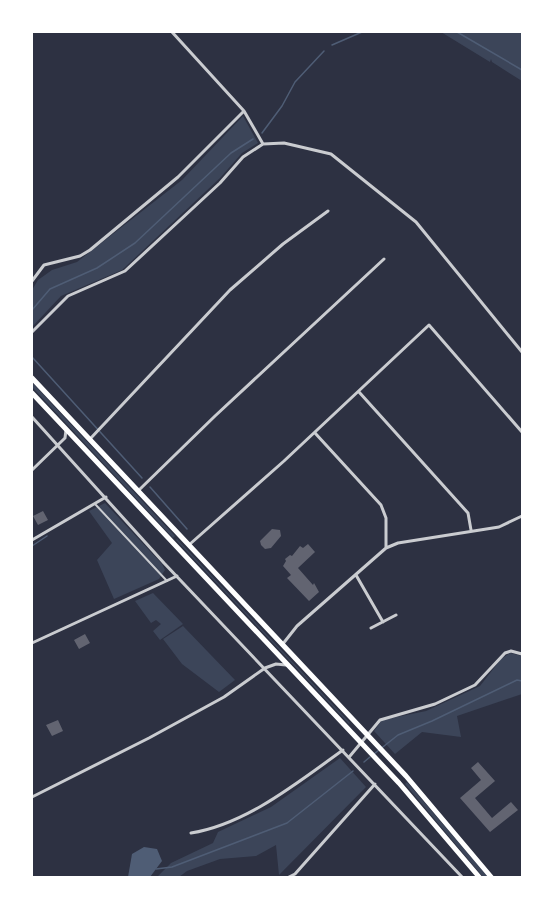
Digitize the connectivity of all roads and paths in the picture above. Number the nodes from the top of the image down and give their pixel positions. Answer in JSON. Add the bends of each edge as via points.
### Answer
{"nodes":[{"id":1,"x":172,"y":32,"type":"edge"},
{"id":2,"x":244,"y":111,"type":"junction"},
{"id":3,"x":263,"y":144,"type":"junction"},
{"id":4,"x":328,"y":212,"type":"dead end"},
{"id":5,"x":384,"y":259,"type":"dead end"},
{"id":6,"x":32,"y":281,"type":"edge"},
{"id":7,"x":32,"y":332,"type":"edge"},
{"id":8,"x":522,"y":352,"type":"edge"},
{"id":9,"x":32,"y":378,"type":"edge"},
{"id":10,"x":359,"y":392,"type":"junction"},
{"id":11,"x":32,"y":393,"type":"edge"},
{"id":12,"x":32,"y":417,"type":"edge"},
{"id":13,"x":66,"y":428,"type":"junction"},
{"id":14,"x":522,"y":432,"type":"edge"},
{"id":15,"x":315,"y":433,"type":"junction"},
{"id":16,"x":90,"y":439,"type":"junction"},
{"id":17,"x":78,"y":441,"type":"junction"},
{"id":18,"x":60,"y":443,"type":"junction"},
{"id":19,"x":32,"y":470,"type":"edge"},
{"id":20,"x":138,"y":491,"type":"junction"},
{"id":21,"x":106,"y":497,"type":"junction"},
{"id":22,"x":94,"y":504,"type":"junction"},
{"id":23,"x":522,"y":516,"type":"edge"},
{"id":24,"x":471,"y":531,"type":"junction"},
{"id":25,"x":32,"y":540,"type":"edge"},
{"id":26,"x":189,"y":545,"type":"junction"},
{"id":27,"x":386,"y":548,"type":"junction"},
{"id":28,"x":356,"y":575,"type":"junction"},
{"id":29,"x":177,"y":576,"type":"junction"},
{"id":30,"x":167,"y":581,"type":"junction"},
{"id":31,"x":396,"y":615,"type":"dead end"},
{"id":32,"x":383,"y":622,"type":"junction"},
{"id":33,"x":371,"y":628,"type":"dead end"},
{"id":34,"x":32,"y":643,"type":"edge"},
{"id":35,"x":282,"y":645,"type":"junction"},
{"id":36,"x":274,"y":650,"type":"junction"},
{"id":37,"x":522,"y":654,"type":"edge"},
{"id":38,"x":276,"y":664,"type":"junction"},
{"id":39,"x":288,"y":665,"type":"junction"},
{"id":40,"x":265,"y":668,"type":"junction"},
{"id":41,"x":343,"y":750,"type":"junction"},
{"id":42,"x":350,"y":757,"type":"junction"},
{"id":43,"x":375,"y":784,"type":"junction"},
{"id":44,"x":32,"y":797,"type":"edge"},
{"id":45,"x":191,"y":833,"type":"dead end"},
{"id":46,"x":287,"y":878,"type":"edge"},
{"id":47,"x":463,"y":878,"type":"edge"},
{"id":48,"x":480,"y":878,"type":"edge"},
{"id":49,"x":492,"y":878,"type":"edge"}],
"edges":[{"from":1,"to":2,"type":"street"},
{"from":2,"to":3,"type":"street"},
{"from":2,"to":6,"type":"street","via":[[178,177],[90,250],[44,265]]},
{"from":3,"to":7,"type":"street","via":[[243,157],[125,271],[68,296]]},
{"from":3,"to":8,"type":"street","via":[[284,143],[331,154],[416,222]]},
{"from":4,"to":16,"type":"street","via":[[230,290]]},
{"from":5,"to":20,"type":"street"},
{"from":9,"to":16,"type":"highway"},
{"from":10,"to":14,"type":"street","via":[[429,326]]},
{"from":10,"to":15,"type":"street"},
{"from":10,"to":24,"type":"street","via":[[468,513]]},
{"from":11,"to":13,"type":"highway"},
{"from":12,"to":18,"type":"street"},
{"from":13,"to":17,"type":"highway"},
{"from":13,"to":18,"type":"street"},
{"from":15,"to":26,"type":"street"},
{"from":15,"to":27,"type":"street","via":[[381,505],[386,518]]},
{"from":16,"to":20,"type":"highway"},
{"from":17,"to":18,"type":"street"},
{"from":17,"to":36,"type":"highway"},
{"from":18,"to":19,"type":"street"},
{"from":18,"to":21,"type":"street"},
{"from":20,"to":26,"type":"highway"},
{"from":21,"to":22,"type":"street"},
{"from":21,"to":29,"type":"street"},
{"from":22,"to":25,"type":"street"},
{"from":22,"to":30,"type":"street"},
{"from":23,"to":24,"type":"street","via":[[499,527]]},
{"from":24,"to":27,"type":"street"},
{"from":26,"to":35,"type":"highway"},
{"from":27,"to":28,"type":"street"},
{"from":28,"to":32,"type":"street"},
{"from":28,"to":35,"type":"street","via":[[297,626]]},
{"from":29,"to":30,"type":"street"},
{"from":29,"to":40,"type":"street"},
{"from":30,"to":34,"type":"street"},
{"from":31,"to":32,"type":"street"},
{"from":32,"to":33,"type":"street"},
{"from":35,"to":49,"type":"highway","via":[[406,776]]},
{"from":36,"to":38,"type":"street"},
{"from":36,"to":39,"type":"highway"},
{"from":37,"to":42,"type":"street","via":[[505,653],[479,682],[449,698],[380,720]]},
{"from":38,"to":39,"type":"street"},
{"from":38,"to":40,"type":"street"},
{"from":39,"to":48,"type":"highway","via":[[399,783]]},
{"from":40,"to":41,"type":"street"},
{"from":40,"to":44,"type":"street","via":[[224,697]]},
{"from":41,"to":42,"type":"street"},
{"from":41,"to":45,"type":"street","via":[[266,805]]},
{"from":42,"to":43,"type":"street"},
{"from":43,"to":46,"type":"street","via":[[295,874]]},
{"from":43,"to":47,"type":"street"}]}
